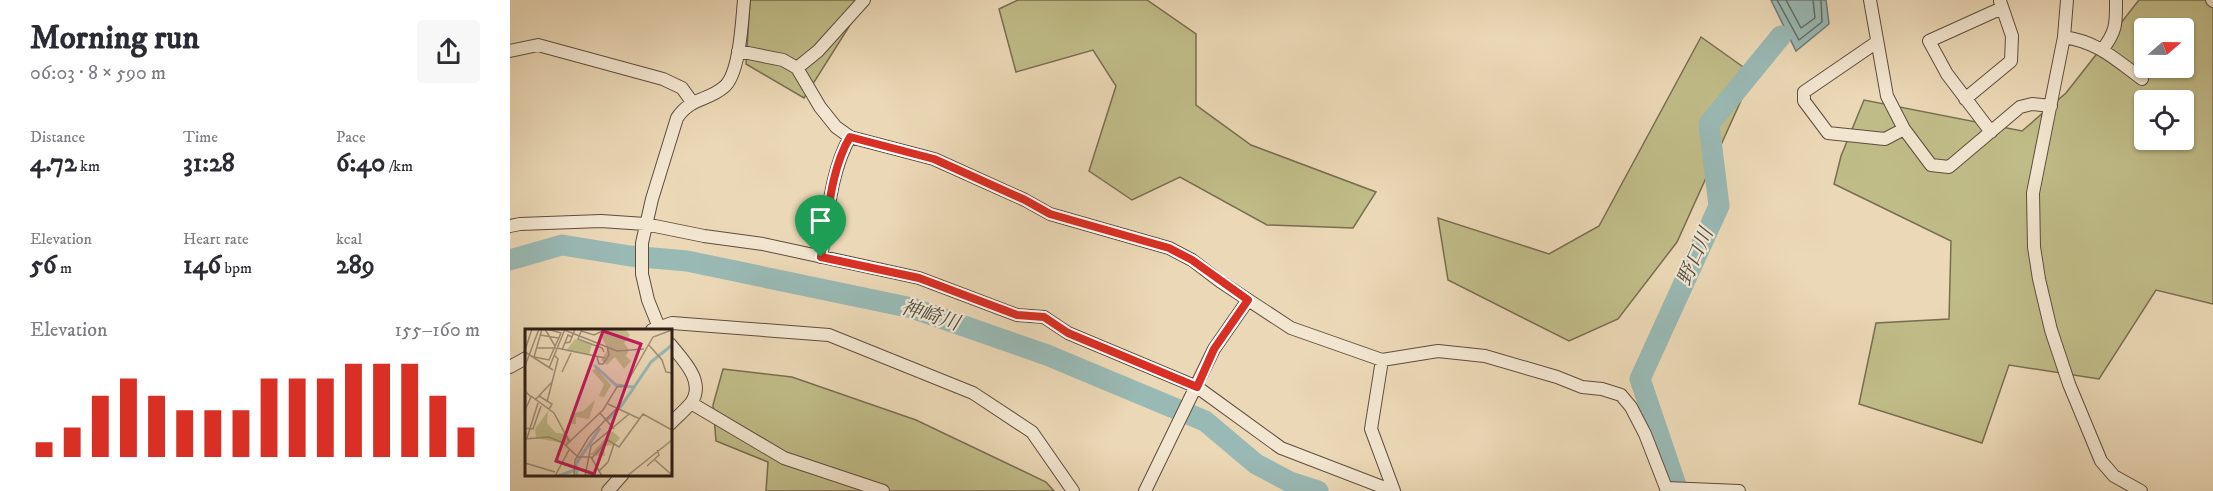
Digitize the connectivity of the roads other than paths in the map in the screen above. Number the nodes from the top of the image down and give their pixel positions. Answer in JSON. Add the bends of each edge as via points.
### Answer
{"nodes":[{"id":1,"x":744,"y":0,"type":"edge"},
{"id":2,"x":864,"y":0,"type":"edge"},
{"id":3,"x":1869,"y":0,"type":"edge"},
{"id":4,"x":2067,"y":0,"type":"edge"},
{"id":5,"x":2116,"y":0,"type":"edge"},
{"id":6,"x":2001,"y":4,"type":"edge"},
{"id":7,"x":2064,"y":38,"type":"junction"},
{"id":8,"x":1877,"y":42,"type":"junction"},
{"id":9,"x":2102,"y":50,"type":"junction"},
{"id":10,"x":510,"y":51,"type":"edge"},
{"id":11,"x":738,"y":51,"type":"junction"},
{"id":12,"x":797,"y":68,"type":"junction"},
{"id":13,"x":2142,"y":79,"type":"dead end"},
{"id":14,"x":1965,"y":99,"type":"junction"},
{"id":15,"x":692,"y":102,"type":"junction"},
{"id":16,"x":2051,"y":106,"type":"junction"},
{"id":17,"x":1904,"y":129,"type":"junction"},
{"id":18,"x":1991,"y":132,"type":"junction"},
{"id":19,"x":850,"y":137,"type":"junction"},
{"id":20,"x":645,"y":224,"type":"junction"},
{"id":21,"x":510,"y":226,"type":"edge"},
{"id":22,"x":821,"y":257,"type":"junction"},
{"id":23,"x":1248,"y":300,"type":"junction"},
{"id":24,"x":657,"y":329,"type":"edge"},
{"id":25,"x":659,"y":329,"type":"edge"},
{"id":26,"x":672,"y":347,"type":"edge"},
{"id":27,"x":525,"y":359,"type":"edge"},
{"id":28,"x":1382,"y":360,"type":"junction"},
{"id":29,"x":510,"y":367,"type":"edge"},
{"id":30,"x":1197,"y":387,"type":"junction"},
{"id":31,"x":691,"y":403,"type":"junction"},
{"id":32,"x":672,"y":422,"type":"edge"},
{"id":33,"x":621,"y":476,"type":"edge"},
{"id":34,"x":608,"y":491,"type":"edge"},
{"id":35,"x":883,"y":491,"type":"edge"},
{"id":36,"x":1073,"y":491,"type":"edge"},
{"id":37,"x":1145,"y":491,"type":"edge"},
{"id":38,"x":1394,"y":491,"type":"edge"},
{"id":39,"x":1738,"y":491,"type":"edge"},
{"id":40,"x":2140,"y":491,"type":"edge"}],
"edges":[{"from":1,"to":11,"type":"street"},
{"from":2,"to":12,"type":"street","via":[[818,51]]},
{"from":3,"to":8,"type":"street"},
{"from":4,"to":7,"type":"street"},
{"from":5,"to":9,"type":"street","via":[[2116,27]]},
{"from":6,"to":14,"type":"street","via":[[2012,36],[2011,61]]},
{"from":6,"to":14,"type":"street","via":[[1929,40]]},
{"from":7,"to":9,"type":"street","via":[[2082,40]]},
{"from":7,"to":16,"type":"street"},
{"from":8,"to":17,"type":"street","via":[[1887,96]]},
{"from":8,"to":17,"type":"street","via":[[1804,92],[1804,101],[1827,134],[1885,139]]},
{"from":9,"to":13,"type":"street"},
{"from":10,"to":15,"type":"street","via":[[538,45],[663,79],[682,88]]},
{"from":11,"to":12,"type":"street","via":[[783,60]]},
{"from":11,"to":15,"type":"street","via":[[726,86]]},
{"from":12,"to":19,"type":"street","via":[[820,107]]},
{"from":14,"to":18,"type":"street"},
{"from":15,"to":20,"type":"street","via":[[672,129]]},
{"from":16,"to":18,"type":"street","via":[[2020,107]]},
{"from":16,"to":40,"type":"street","via":[[2032,193],[2039,279],[2069,384],[2101,461],[2114,476]]},
{"from":17,"to":18,"type":"street","via":[[1931,165],[1949,167]]},
{"from":19,"to":22,"type":"street","via":[[836,170]]},
{"from":19,"to":23,"type":"street","via":[[934,159],[1050,214],[1169,248]]},
{"from":20,"to":21,"type":"street","via":[[600,221]]},
{"from":20,"to":22,"type":"street"},
{"from":20,"to":24,"type":"street","via":[[642,274]]},
{"from":22,"to":30,"type":"street","via":[[919,278],[1017,315],[1044,317],[1068,333]]},
{"from":23,"to":28,"type":"street","via":[[1291,328]]},
{"from":23,"to":30,"type":"street","via":[[1214,349]]},
{"from":25,"to":36,"type":"street","via":[[672,323],[687,323],[829,335],[974,393],[1032,432]]},
{"from":26,"to":31,"type":"street","via":[[696,383]]},
{"from":27,"to":29,"type":"street"},
{"from":28,"to":38,"type":"street","via":[[1371,429]]},
{"from":28,"to":39,"type":"street","via":[[1438,351],[1485,356],[1581,387],[1614,392],[1631,408],[1645,434],[1665,488]]},
{"from":30,"to":37,"type":"street"},
{"from":30,"to":38,"type":"street","via":[[1281,448]]},
{"from":31,"to":32,"type":"street"},
{"from":31,"to":35,"type":"street","via":[[784,458]]},
{"from":33,"to":34,"type":"street"}]}
